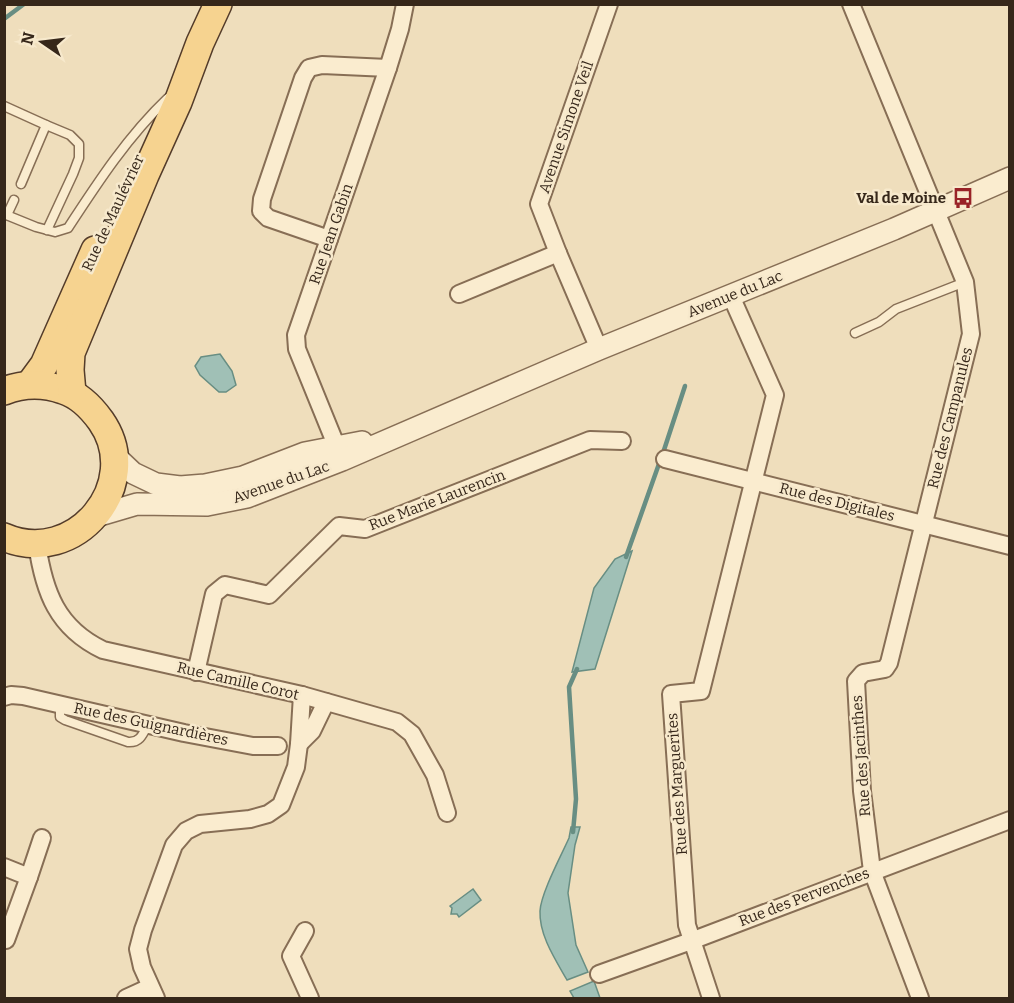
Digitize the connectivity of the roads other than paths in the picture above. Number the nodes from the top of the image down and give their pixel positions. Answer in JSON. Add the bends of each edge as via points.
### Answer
{"nodes":[{"id":1,"x":218,"y":4,"type":"edge"},
{"id":2,"x":405,"y":4,"type":"edge"},
{"id":3,"x":609,"y":4,"type":"edge"},
{"id":4,"x":851,"y":4,"type":"edge"},
{"id":5,"x":200,"y":43,"type":"junction"},
{"id":6,"x":388,"y":68,"type":"junction"},
{"id":7,"x":168,"y":98,"type":"junction"},
{"id":8,"x":4,"y":106,"type":"edge"},
{"id":9,"x":46,"y":125,"type":"junction"},
{"id":10,"x":1010,"y":178,"type":"edge"},
{"id":11,"x":21,"y":184,"type":"dead end"},
{"id":12,"x":14,"y":200,"type":"dead end"},
{"id":13,"x":936,"y":210,"type":"junction"},
{"id":14,"x":6,"y":215,"type":"edge"},
{"id":15,"x":47,"y":230,"type":"junction"},
{"id":16,"x":329,"y":239,"type":"junction"},
{"id":17,"x":558,"y":253,"type":"junction"},
{"id":18,"x":965,"y":282,"type":"junction"},
{"id":19,"x":459,"y":294,"type":"dead end"},
{"id":20,"x":732,"y":296,"type":"junction"},
{"id":21,"x":855,"y":333,"type":"dead end"},
{"id":22,"x":598,"y":349,"type":"junction"},
{"id":23,"x":17,"y":387,"type":"edge"},
{"id":24,"x":72,"y":393,"type":"junction"},
{"id":25,"x":622,"y":441,"type":"dead end"},
{"id":26,"x":338,"y":454,"type":"junction"},
{"id":27,"x":114,"y":455,"type":"junction"},
{"id":28,"x":665,"y":459,"type":"dead end"},
{"id":29,"x":753,"y":481,"type":"junction"},
{"id":30,"x":93,"y":517,"type":"junction"},
{"id":31,"x":924,"y":524,"type":"junction"},
{"id":32,"x":4,"y":537,"type":"edge"},
{"id":33,"x":37,"y":544,"type":"junction"},
{"id":34,"x":1010,"y":546,"type":"edge"},
{"id":35,"x":196,"y":672,"type":"junction"},
{"id":36,"x":302,"y":695,"type":"junction"},
{"id":37,"x":4,"y":697,"type":"edge"},
{"id":38,"x":326,"y":702,"type":"junction"},
{"id":39,"x":299,"y":744,"type":"junction"},
{"id":40,"x":278,"y":746,"type":"joint"},
{"id":41,"x":447,"y":813,"type":"dead end"},
{"id":42,"x":1010,"y":820,"type":"edge"},
{"id":43,"x":42,"y":838,"type":"dead end"},
{"id":44,"x":4,"y":867,"type":"edge"},
{"id":45,"x":872,"y":871,"type":"junction"},
{"id":46,"x":29,"y":877,"type":"junction"},
{"id":47,"x":305,"y":931,"type":"dead end"},
{"id":48,"x":6,"y":940,"type":"edge"},
{"id":49,"x":691,"y":940,"type":"junction"},
{"id":50,"x":599,"y":974,"type":"dead end"},
{"id":51,"x":153,"y":993,"type":"edge"},
{"id":52,"x":126,"y":999,"type":"edge"},
{"id":53,"x":310,"y":999,"type":"edge"},
{"id":54,"x":711,"y":999,"type":"edge"},
{"id":55,"x":920,"y":999,"type":"edge"}],
"edges":[{"from":1,"to":5,"type":"main road","name":"Rue de Maulévrier"},
{"from":2,"to":6,"type":"street","name":"Rue Jean Gabin"},
{"from":3,"to":17,"type":"street","name":"Avenue Simone Veil","via":[[539,204]]},
{"from":4,"to":13,"type":"street","name":"Rue des Campanules"},
{"from":5,"to":7,"type":"main road","name":"Rue de Maulévrier"},
{"from":5,"to":24,"type":"main road","name":"Rue de Maulévrier","via":[[71,353]]},
{"from":6,"to":16,"type":"street","name":"Rue Jean Gabin"},
{"from":6,"to":16,"type":"street","via":[[322,65],[309,68],[303,78],[261,211],[268,218]]},
{"from":7,"to":15,"type":"lane","via":[[112,162],[68,228]]},
{"from":7,"to":23,"type":"main road","name":"Rue de Maulévrier","via":[[44,365]]},
{"from":8,"to":9,"type":"lane"},
{"from":9,"to":11,"type":"lane"},
{"from":9,"to":15,"type":"lane","via":[[70,135],[79,144],[74,174]]},
{"from":10,"to":13,"type":"street","name":"Avenue du Lac"},
{"from":12,"to":14,"type":"lane"},
{"from":13,"to":18,"type":"street","name":"Rue des Campanules"},
{"from":13,"to":20,"type":"street","name":"Avenue du Lac"},
{"from":14,"to":15,"type":"lane"},
{"from":16,"to":26,"type":"street","name":"Rue Jean Gabin","via":[[296,335],[297,349]]},
{"from":17,"to":19,"type":"street"},
{"from":17,"to":22,"type":"street","name":"Avenue Simone Veil"},
{"from":18,"to":21,"type":"lane","via":[[896,309]]},
{"from":18,"to":31,"type":"street","name":"Rue des Campanules","via":[[971,334]]},
{"from":20,"to":22,"type":"street","name":"Avenue du Lac"},
{"from":20,"to":29,"type":"street","via":[[775,395]]},
{"from":22,"to":26,"type":"street","name":"Avenue du Lac","via":[[460,410]]},
{"from":23,"to":24,"type":"main road","via":[[48,385]]},
{"from":24,"to":27,"type":"main road","via":[[93,409],[103,423]]},
{"from":25,"to":35,"type":"street","name":"Rue Marie Laurencin","via":[[590,440],[365,529],[339,526],[269,595],[225,585],[213,594]]},
{"from":26,"to":27,"type":"street","name":"Avenue du Lac","via":[[305,453],[243,477],[180,488],[149,481],[133,473]]},
{"from":26,"to":30,"type":"street","name":"Avenue du Lac","via":[[247,497],[207,505],[137,504]]},
{"from":27,"to":30,"type":"main road","via":[[113,481]]},
{"from":28,"to":29,"type":"street","name":"Rue des Digitales"},
{"from":29,"to":31,"type":"street","name":"Rue des Digitales"},
{"from":29,"to":49,"type":"street","name":"Rue des Marguerites","via":[[701,691],[671,694],[684,899]]},
{"from":30,"to":33,"type":"main road","via":[[86,526],[63,539]]},
{"from":31,"to":34,"type":"street","name":"Rue des Digitales"},
{"from":31,"to":45,"type":"street","name":"Rue des Jacinthes","via":[[889,663],[885,669],[863,673],[856,681],[862,791]]},
{"from":32,"to":33,"type":"main road"},
{"from":33,"to":35,"type":"street","name":"Rue Camille Corot","via":[[47,592],[74,631],[103,650]]},
{"from":35,"to":36,"type":"street","name":"Rue Camille Corot"},
{"from":36,"to":38,"type":"street","name":"Rue Camille Corot"},
{"from":36,"to":39,"type":"street"},
{"from":37,"to":40,"type":"street","name":"Rue des Guignardières","via":[[23,696],[253,746]]},
{"from":38,"to":39,"type":"street","via":[[312,731]]},
{"from":38,"to":41,"type":"street","name":"Rue Camille Corot","via":[[398,722],[412,734],[435,775]]},
{"from":39,"to":40,"type":"lane","name":"Rue des Guignardières"},
{"from":39,"to":51,"type":"street","via":[[297,766],[281,805],[250,819],[200,825],[186,831],[174,845],[138,949]]},
{"from":42,"to":45,"type":"street","name":"Rue des Pervenches"},
{"from":43,"to":46,"type":"street"},
{"from":44,"to":46,"type":"street"},
{"from":45,"to":49,"type":"street","name":"Rue des Pervenches"},
{"from":45,"to":55,"type":"street"},
{"from":46,"to":48,"type":"street"},
{"from":47,"to":53,"type":"street","via":[[291,956]]},
{"from":49,"to":50,"type":"street","name":"Rue des Pervenches"},
{"from":49,"to":54,"type":"street"},
{"from":51,"to":52,"type":"street"}]}
